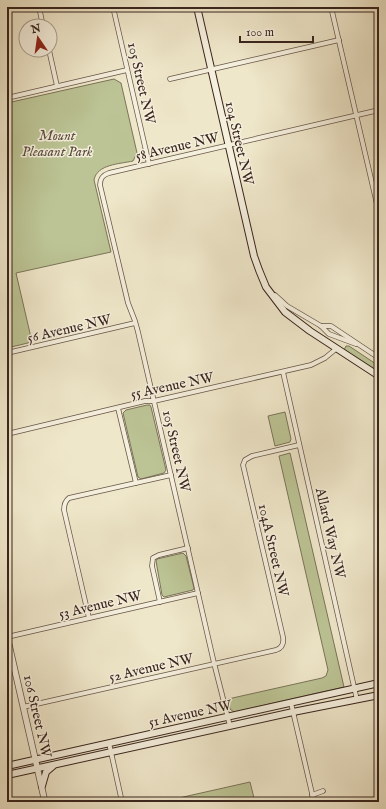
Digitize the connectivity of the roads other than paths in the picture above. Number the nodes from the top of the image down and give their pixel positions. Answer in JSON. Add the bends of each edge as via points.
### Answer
{"nodes":[{"id":1,"x":39,"y":7,"type":"edge"},
{"id":2,"x":113,"y":7,"type":"edge"},
{"id":3,"x":197,"y":7,"type":"edge"},
{"id":4,"x":331,"y":7,"type":"edge"},
{"id":5,"x":41,"y":18,"type":"edge"},
{"id":6,"x":339,"y":40,"type":"junction"},
{"id":7,"x":51,"y":58,"type":"edge"},
{"id":8,"x":127,"y":70,"type":"junction"},
{"id":9,"x":211,"y":70,"type":"junction"},
{"id":10,"x":170,"y":79,"type":"dead end"},
{"id":11,"x":57,"y":86,"type":"junction"},
{"id":12,"x":7,"y":98,"type":"edge"},
{"id":13,"x":379,"y":110,"type":"edge"},
{"id":14,"x":356,"y":115,"type":"junction"},
{"id":15,"x":228,"y":145,"type":"junction"},
{"id":16,"x":149,"y":164,"type":"junction"},
{"id":17,"x":100,"y":180,"type":"joint"},
{"id":18,"x":379,"y":213,"type":"edge"},
{"id":19,"x":265,"y":285,"type":"junction"},
{"id":20,"x":135,"y":323,"type":"junction"},
{"id":21,"x":321,"y":326,"type":"junction"},
{"id":22,"x":356,"y":344,"type":"junction"},
{"id":23,"x":337,"y":348,"type":"junction"},
{"id":24,"x":7,"y":353,"type":"edge"},
{"id":25,"x":379,"y":358,"type":"edge"},
{"id":26,"x":283,"y":372,"type":"junction"},
{"id":27,"x":379,"y":376,"type":"edge"},
{"id":28,"x":154,"y":401,"type":"junction"},
{"id":29,"x":118,"y":408,"type":"junction"},
{"id":30,"x":7,"y":434,"type":"edge"},
{"id":31,"x":299,"y":445,"type":"junction"},
{"id":32,"x":171,"y":475,"type":"junction"},
{"id":33,"x":136,"y":483,"type":"junction"},
{"id":34,"x":188,"y":548,"type":"junction"},
{"id":35,"x":198,"y":593,"type":"junction"},
{"id":36,"x":160,"y":602,"type":"junction"},
{"id":37,"x":89,"y":618,"type":"junction"},
{"id":38,"x":7,"y":636,"type":"edge"},
{"id":39,"x":282,"y":645,"type":"joint"},
{"id":40,"x":214,"y":663,"type":"junction"},
{"id":41,"x":379,"y":683,"type":"edge"},
{"id":42,"x":355,"y":689,"type":"junction"},
{"id":43,"x":379,"y":695,"type":"edge"},
{"id":44,"x":357,"y":700,"type":"junction"},
{"id":45,"x":291,"y":703,"type":"junction"},
{"id":46,"x":23,"y":707,"type":"junction"},
{"id":47,"x":293,"y":712,"type":"junction"},
{"id":48,"x":228,"y":717,"type":"junction"},
{"id":49,"x":230,"y":726,"type":"junction"},
{"id":50,"x":109,"y":743,"type":"junction"},
{"id":51,"x":110,"y":752,"type":"junction"},
{"id":52,"x":35,"y":759,"type":"junction"},
{"id":53,"x":56,"y":764,"type":"junction"},
{"id":54,"x":7,"y":766,"type":"edge"},
{"id":55,"x":37,"y":768,"type":"junction"},
{"id":56,"x":7,"y":775,"type":"edge"},
{"id":57,"x":42,"y":786,"type":"junction"},
{"id":58,"x":323,"y":791,"type":"dead end"},
{"id":59,"x":312,"y":795,"type":"junction"},
{"id":60,"x":45,"y":802,"type":"edge"},
{"id":61,"x":122,"y":802,"type":"edge"},
{"id":62,"x":314,"y":802,"type":"edge"}],
"edges":[{"from":1,"to":5,"type":"street"},
{"from":2,"to":8,"type":"street","name":"105 Street NW"},
{"from":3,"to":9,"type":"main road","name":"104 Street NW"},
{"from":4,"to":6,"type":"street"},
{"from":6,"to":9,"type":"street"},
{"from":6,"to":14,"type":"street"},
{"from":7,"to":11,"type":"street"},
{"from":8,"to":11,"type":"street"},
{"from":8,"to":16,"type":"street","name":"105 Street NW"},
{"from":9,"to":10,"type":"street"},
{"from":9,"to":15,"type":"main road","name":"104 Street NW"},
{"from":11,"to":12,"type":"street"},
{"from":13,"to":14,"type":"street","name":"58 Avenue NW"},
{"from":14,"to":15,"type":"street","name":"58 Avenue NW"},
{"from":14,"to":18,"type":"street"},
{"from":15,"to":16,"type":"street","name":"58 Avenue NW"},
{"from":15,"to":19,"type":"main road","name":"104 Street NW","via":[[254,256]]},
{"from":16,"to":17,"type":"street","name":"58 Avenue NW","via":[[109,173]]},
{"from":17,"to":20,"type":"street","name":"105 Street NW","via":[[128,303]]},
{"from":19,"to":21,"type":"street","via":[[287,306]]},
{"from":19,"to":23,"type":"main road","name":"104 Street NW","via":[[288,314]]},
{"from":20,"to":24,"type":"street","name":"56 Avenue NW"},
{"from":20,"to":28,"type":"street","name":"105 Street NW"},
{"from":21,"to":22,"type":"street","via":[[332,335]]},
{"from":21,"to":22,"type":"street","via":[[331,326]]},
{"from":22,"to":25,"type":"street"},
{"from":23,"to":26,"type":"street","name":"55 Avenue NW","via":[[314,364]]},
{"from":23,"to":27,"type":"main road","name":"104 Street NW"},
{"from":26,"to":28,"type":"street","name":"55 Avenue NW"},
{"from":26,"to":31,"type":"street","name":"Allard Way NW"},
{"from":28,"to":29,"type":"street","name":"55 Avenue NW"},
{"from":28,"to":32,"type":"street","name":"105 Street NW"},
{"from":29,"to":30,"type":"street","name":"55 Avenue NW"},
{"from":29,"to":33,"type":"street"},
{"from":31,"to":39,"type":"street","name":"104A Street NW","via":[[252,456],[245,460],[244,468],[283,637]]},
{"from":31,"to":42,"type":"street","name":"Allard Way NW"},
{"from":32,"to":33,"type":"street"},
{"from":32,"to":34,"type":"street","name":"105 Street NW"},
{"from":33,"to":37,"type":"street","via":[[69,498],[64,504]]},
{"from":34,"to":35,"type":"street","name":"105 Street NW"},
{"from":34,"to":36,"type":"street","via":[[159,555],[152,560]]},
{"from":35,"to":36,"type":"street","name":"53 Avenue NW"},
{"from":35,"to":40,"type":"street","name":"105 Street NW"},
{"from":36,"to":37,"type":"street","name":"53 Avenue NW"},
{"from":37,"to":38,"type":"street","name":"53 Avenue NW"},
{"from":38,"to":46,"type":"street","name":"106 Street NW","via":[[11,664]]},
{"from":39,"to":40,"type":"street","name":"52 Avenue NW","via":[[276,650]]},
{"from":40,"to":46,"type":"street","name":"52 Avenue NW"},
{"from":40,"to":48,"type":"street","name":"105 Street NW"},
{"from":41,"to":42,"type":"main road","name":"51 Avenue NW"},
{"from":42,"to":44,"type":"street","name":"Allard Way NW"},
{"from":42,"to":45,"type":"main road","name":"51 Avenue NW"},
{"from":43,"to":44,"type":"main road","name":"51 Avenue NW"},
{"from":44,"to":47,"type":"main road","name":"51 Avenue NW"},
{"from":45,"to":47,"type":"street"},
{"from":45,"to":48,"type":"main road","name":"51 Avenue NW"},
{"from":46,"to":52,"type":"street","name":"106 Street NW"},
{"from":47,"to":49,"type":"main road","name":"51 Avenue NW"},
{"from":47,"to":59,"type":"street"},
{"from":48,"to":49,"type":"street","name":"105 Street NW"},
{"from":48,"to":50,"type":"main road","name":"51 Avenue NW"},
{"from":49,"to":51,"type":"main road","name":"51 Avenue NW"},
{"from":50,"to":51,"type":"street"},
{"from":50,"to":52,"type":"main road","name":"51 Avenue NW"},
{"from":51,"to":53,"type":"main road","name":"51 Avenue NW"},
{"from":51,"to":61,"type":"street"},
{"from":52,"to":54,"type":"main road","name":"51 Avenue NW"},
{"from":52,"to":55,"type":"street","name":"106 Street NW"},
{"from":53,"to":55,"type":"main road","name":"51 Avenue NW"},
{"from":53,"to":57,"type":"main road","via":[[46,772]]},
{"from":55,"to":56,"type":"main road","name":"51 Avenue NW"},
{"from":55,"to":57,"type":"street","name":"106 Street NW"},
{"from":57,"to":60,"type":"street","name":"106 Street NW"},
{"from":58,"to":59,"type":"street"},
{"from":59,"to":62,"type":"street"}]}
